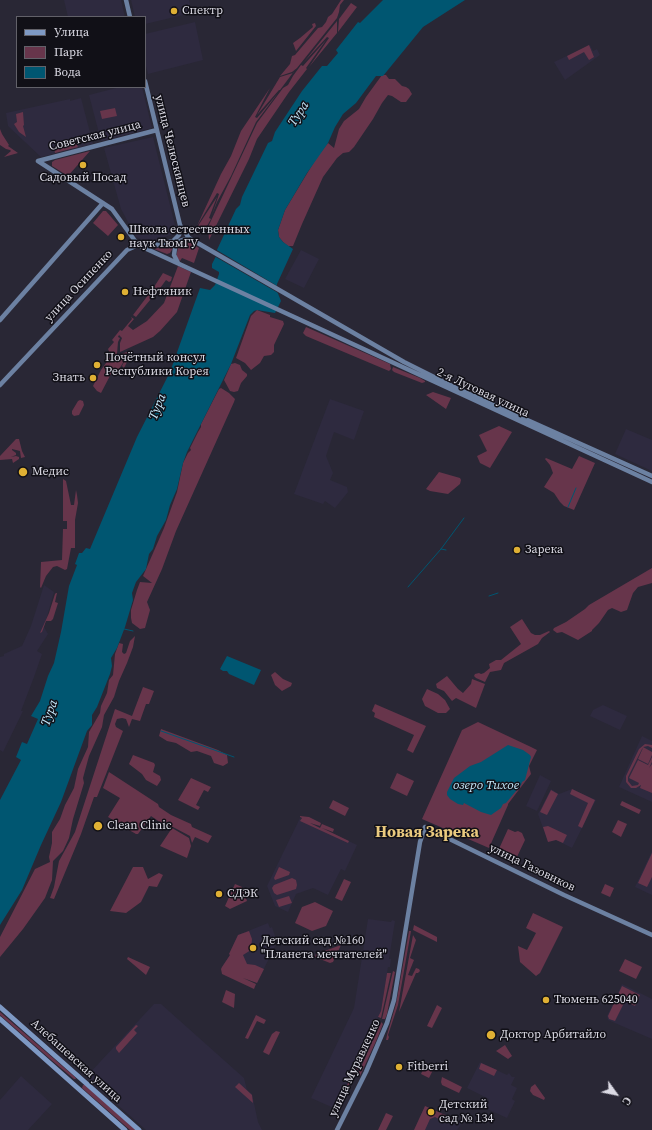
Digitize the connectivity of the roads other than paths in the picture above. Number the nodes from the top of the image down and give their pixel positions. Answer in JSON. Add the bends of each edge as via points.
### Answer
{"nodes":[{"id":1,"x":126,"y":0,"type":"edge"},
{"id":2,"x":130,"y":16,"type":"edge"},
{"id":3,"x":146,"y":85,"type":"edge"},
{"id":4,"x":157,"y":130,"type":"junction"},
{"id":5,"x":51,"y":157,"type":"junction"},
{"id":6,"x":48,"y":167,"type":"junction"},
{"id":7,"x":103,"y":203,"type":"junction"},
{"id":8,"x":180,"y":225,"type":"junction"},
{"id":9,"x":190,"y":238,"type":"junction"},
{"id":10,"x":138,"y":245,"type":"junction"},
{"id":11,"x":179,"y":264,"type":"junction"},
{"id":12,"x":0,"y":320,"type":"edge"},
{"id":13,"x":432,"y":378,"type":"junction"},
{"id":14,"x":0,"y":385,"type":"edge"},
{"id":15,"x":652,"y":476,"type":"edge"},
{"id":16,"x":652,"y":482,"type":"edge"},
{"id":17,"x":407,"y":919,"type":"joint"},
{"id":18,"x":652,"y":935,"type":"edge"},
{"id":19,"x":1,"y":1009,"type":"edge"},
{"id":20,"x":0,"y":1019,"type":"edge"},
{"id":21,"x":125,"y":1130,"type":"edge"},
{"id":22,"x":139,"y":1130,"type":"edge"},
{"id":23,"x":337,"y":1130,"type":"edge"}],
"edges":[{"from":1,"to":2,"type":"main road"},
{"from":3,"to":4,"type":"main road","name":"улица Челюскинцев"},
{"from":4,"to":5,"type":"main road","name":"Советская улица"},
{"from":4,"to":8,"type":"main road","name":"улица Челюскинцев"},
{"from":5,"to":6,"type":"main road"},
{"from":5,"to":6,"type":"main road","name":"Советская улица","via":[[38,161]]},
{"from":6,"to":7,"type":"main road"},
{"from":7,"to":10,"type":"main road","via":[[118,217]]},
{"from":7,"to":12,"type":"main road"},
{"from":8,"to":9,"type":"main road"},
{"from":8,"to":10,"type":"main road","via":[[179,236],[173,241],[151,246]]},
{"from":9,"to":11,"type":"main road","via":[[180,242],[175,248],[174,255]]},
{"from":9,"to":13,"type":"main road","name":"2-я Луговая улица"},
{"from":10,"to":11,"type":"main road","name":"2-я Луговая улица"},
{"from":10,"to":14,"type":"main road","name":"улица Осипенко","via":[[130,247],[125,252]]},
{"from":11,"to":13,"type":"main road","name":"2-я Луговая улица"},
{"from":13,"to":15,"type":"main road","name":"2-я Луговая улица"},
{"from":13,"to":16,"type":"main road","name":"2-я Луговая улица"},
{"from":17,"to":18,"type":"main road","name":"улица Газовиков","via":[[420,842],[425,827]]},
{"from":17,"to":23,"type":"main road","name":"улица Муравленко","via":[[394,1000],[387,1023]]},
{"from":19,"to":22,"type":"main road","name":"Алебашевская улица"},
{"from":20,"to":21,"type":"main road","name":"Алебашевская улица"}]}
